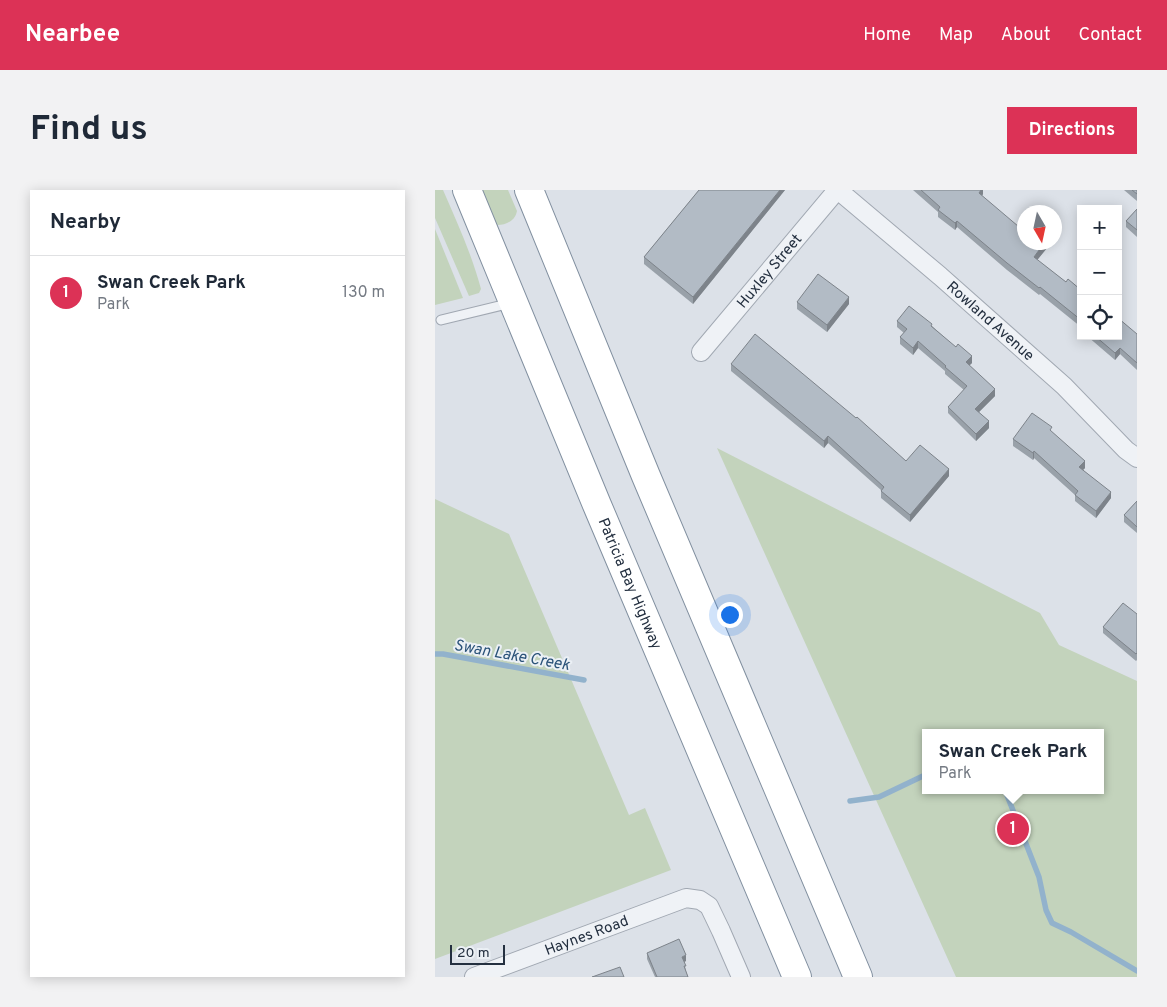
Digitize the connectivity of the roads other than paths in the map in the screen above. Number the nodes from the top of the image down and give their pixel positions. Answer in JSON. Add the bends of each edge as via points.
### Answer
{"nodes":[{"id":1,"x":467,"y":190,"type":"edge"},
{"id":2,"x":529,"y":190,"type":"edge"},
{"id":3,"x":837,"y":190,"type":"edge"},
{"id":4,"x":513,"y":302,"type":"junction"},
{"id":5,"x":441,"y":320,"type":"dead end"},
{"id":6,"x":701,"y":352,"type":"dead end"},
{"id":7,"x":1137,"y":458,"type":"edge"},
{"id":8,"x":474,"y":977,"type":"edge"},
{"id":9,"x":741,"y":977,"type":"edge"},
{"id":10,"x":797,"y":977,"type":"edge"},
{"id":11,"x":859,"y":977,"type":"edge"}],
"edges":[{"from":1,"to":4,"type":"highway","name":"Patricia Bay Highway"},
{"from":2,"to":11,"type":"highway"},
{"from":3,"to":6,"type":"street","name":"Huxley Street"},
{"from":3,"to":7,"type":"street","name":"Rowland Avenue","via":[[1050,373]]},
{"from":4,"to":5,"type":"lane"},
{"from":4,"to":10,"type":"highway","name":"Patricia Bay Highway"},
{"from":8,"to":9,"type":"street","name":"Haynes Road","via":[[687,898],[700,900],[709,906]]}]}
